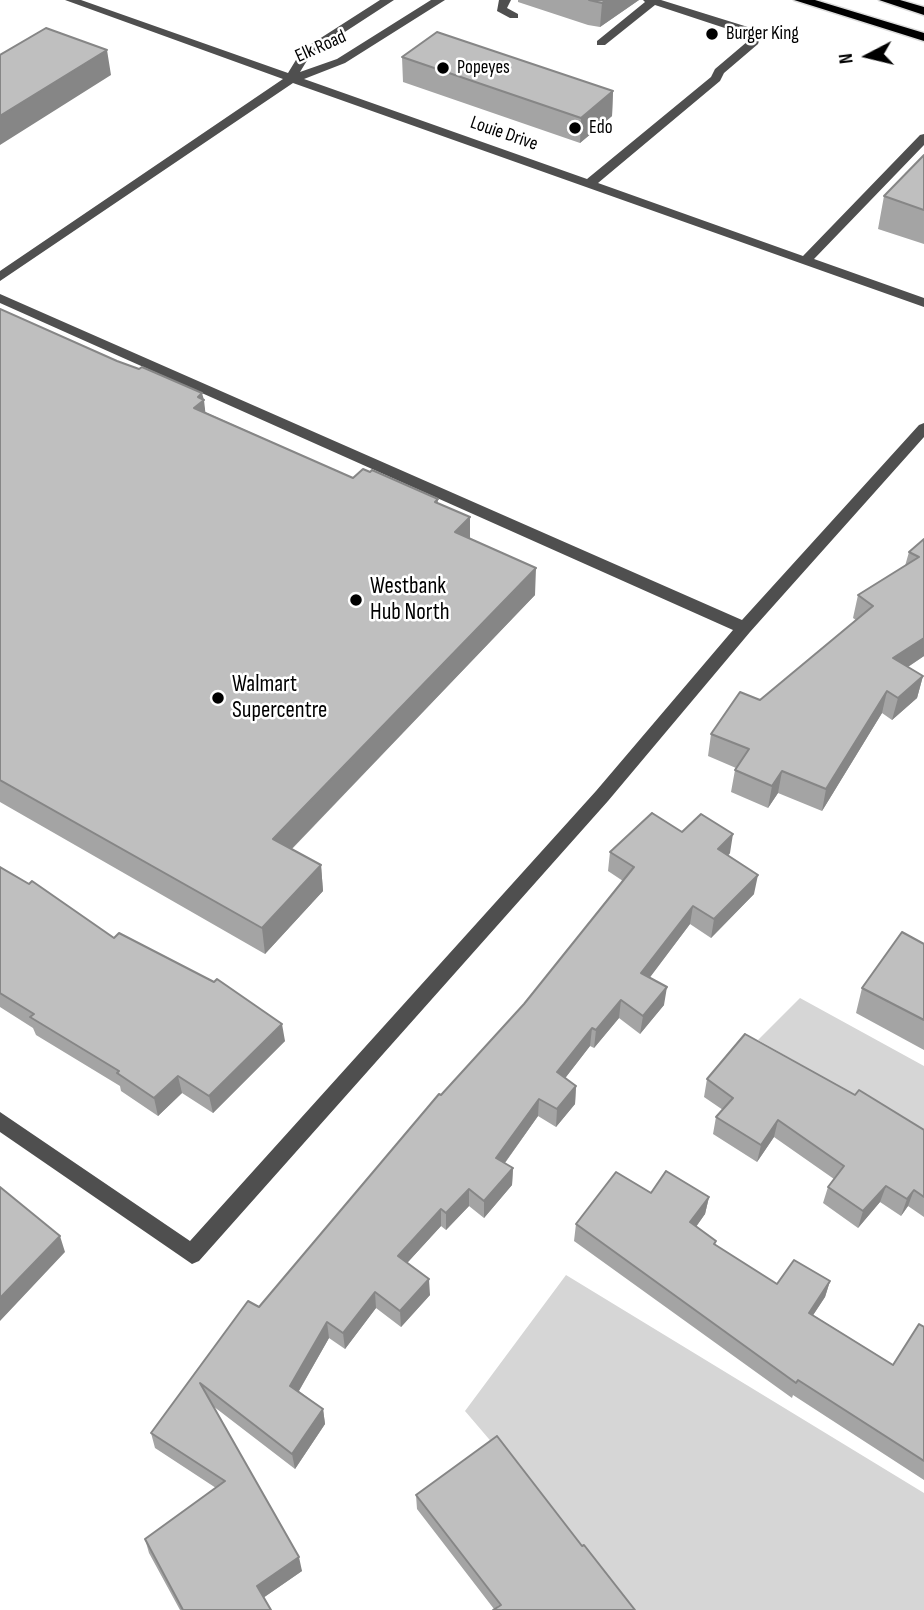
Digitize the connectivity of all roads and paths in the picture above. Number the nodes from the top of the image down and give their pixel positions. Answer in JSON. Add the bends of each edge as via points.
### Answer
{"nodes":[{"id":1,"x":71,"y":0,"type":"edge"},
{"id":2,"x":388,"y":0,"type":"edge"},
{"id":3,"x":439,"y":0,"type":"edge"},
{"id":4,"x":505,"y":0,"type":"edge"},
{"id":5,"x":801,"y":0,"type":"edge"},
{"id":6,"x":841,"y":0,"type":"edge"},
{"id":7,"x":886,"y":0,"type":"edge"},
{"id":8,"x":650,"y":1,"type":"edge"},
{"id":9,"x":924,"y":12,"type":"edge"},
{"id":10,"x":514,"y":16,"type":"dead end"},
{"id":11,"x":924,"y":24,"type":"edge"},
{"id":12,"x":924,"y":37,"type":"edge"},
{"id":13,"x":601,"y":43,"type":"dead end"},
{"id":14,"x":290,"y":80,"type":"junction"},
{"id":15,"x":924,"y":138,"type":"edge"},
{"id":16,"x":589,"y":184,"type":"junction"},
{"id":17,"x":805,"y":261,"type":"junction"},
{"id":18,"x":0,"y":277,"type":"edge"},
{"id":19,"x":0,"y":298,"type":"edge"},
{"id":20,"x":924,"y":303,"type":"edge"},
{"id":21,"x":924,"y":428,"type":"edge"},
{"id":22,"x":744,"y":628,"type":"junction"},
{"id":23,"x":0,"y":1121,"type":"edge"}],
"edges":[{"from":1,"to":14,"type":"street","name":"Louie Drive"},
{"from":2,"to":14,"type":"street","name":"Elk Road","via":[[306,52]]},
{"from":3,"to":14,"type":"street","name":"Elk Road","via":[[341,61]]},
{"from":4,"to":10,"type":"street","via":[[501,9]]},
{"from":5,"to":12,"type":"highway"},
{"from":6,"to":11,"type":"highway"},
{"from":7,"to":9,"type":"highway"},
{"from":8,"to":13,"type":"street"},
{"from":8,"to":16,"type":"street","via":[[747,30],[755,34],[754,42]]},
{"from":14,"to":16,"type":"street","name":"Louie Drive"},
{"from":14,"to":18,"type":"street"},
{"from":15,"to":17,"type":"street"},
{"from":16,"to":17,"type":"street","name":"Louie Drive"},
{"from":17,"to":20,"type":"street","name":"Louie Drive"},
{"from":19,"to":22,"type":"street"},
{"from":21,"to":22,"type":"street"},
{"from":22,"to":23,"type":"street","via":[[602,796],[192,1255]]}]}
